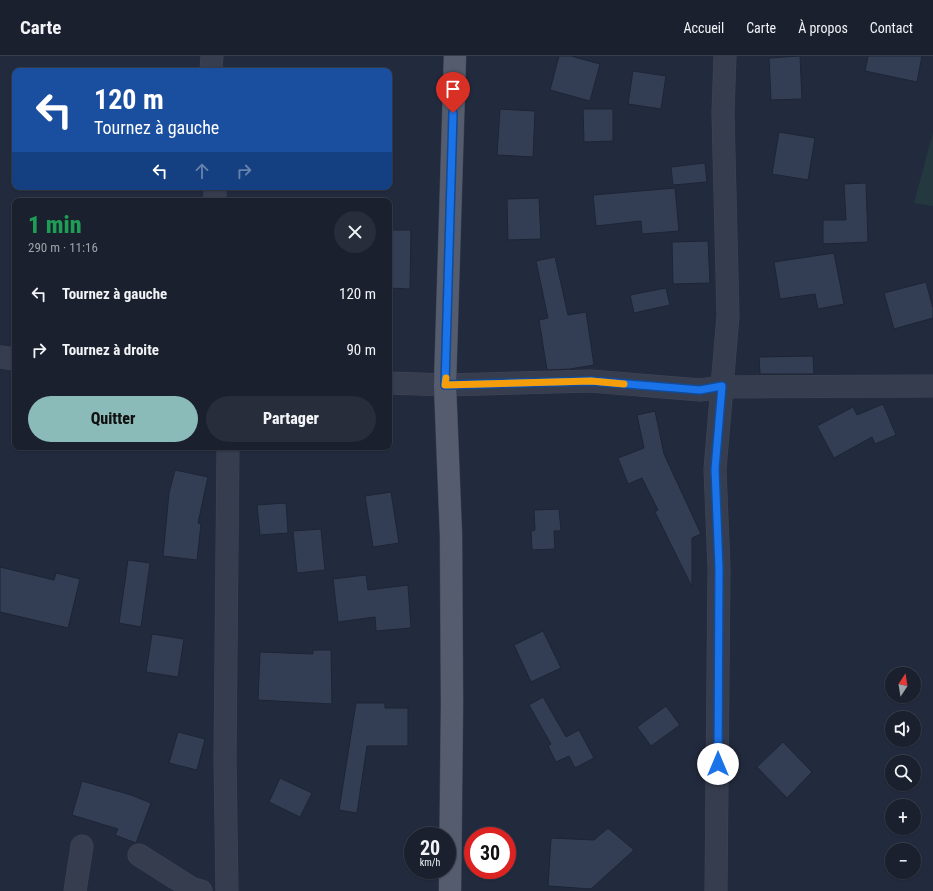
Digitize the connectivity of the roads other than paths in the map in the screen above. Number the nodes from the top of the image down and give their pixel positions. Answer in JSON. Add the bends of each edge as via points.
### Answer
{"nodes":[{"id":1,"x":212,"y":56,"type":"edge"},
{"id":2,"x":455,"y":56,"type":"edge"},
{"id":3,"x":725,"y":56,"type":"edge"},
{"id":4,"x":211,"y":68,"type":"edge"},
{"id":5,"x":0,"y":357,"type":"edge"},
{"id":6,"x":12,"y":359,"type":"edge"},
{"id":7,"x":392,"y":383,"type":"edge"},
{"id":8,"x":445,"y":385,"type":"junction"},
{"id":9,"x":722,"y":386,"type":"junction"},
{"id":10,"x":933,"y":386,"type":"edge"},
{"id":11,"x":228,"y":450,"type":"edge"},
{"id":12,"x":82,"y":846,"type":"dead end"},
{"id":13,"x":139,"y":856,"type":"dead end"},
{"id":14,"x":76,"y":891,"type":"edge"},
{"id":15,"x":201,"y":891,"type":"edge"},
{"id":16,"x":227,"y":891,"type":"edge"},
{"id":17,"x":450,"y":891,"type":"edge"},
{"id":18,"x":716,"y":891,"type":"edge"}],
"edges":[{"from":1,"to":4,"type":"street"},
{"from":2,"to":8,"type":"main road"},
{"from":3,"to":9,"type":"street","via":[[723,114],[728,316]]},
{"from":5,"to":6,"type":"street"},
{"from":7,"to":8,"type":"street"},
{"from":8,"to":9,"type":"street","via":[[591,381],[700,390]]},
{"from":8,"to":17,"type":"main road","via":[[452,542]]},
{"from":9,"to":10,"type":"street"},
{"from":9,"to":18,"type":"street","via":[[715,469],[719,568]]},
{"from":11,"to":16,"type":"street","via":[[225,759]]},
{"from":12,"to":14,"type":"street"},
{"from":13,"to":15,"type":"street","via":[[191,888]]}]}
